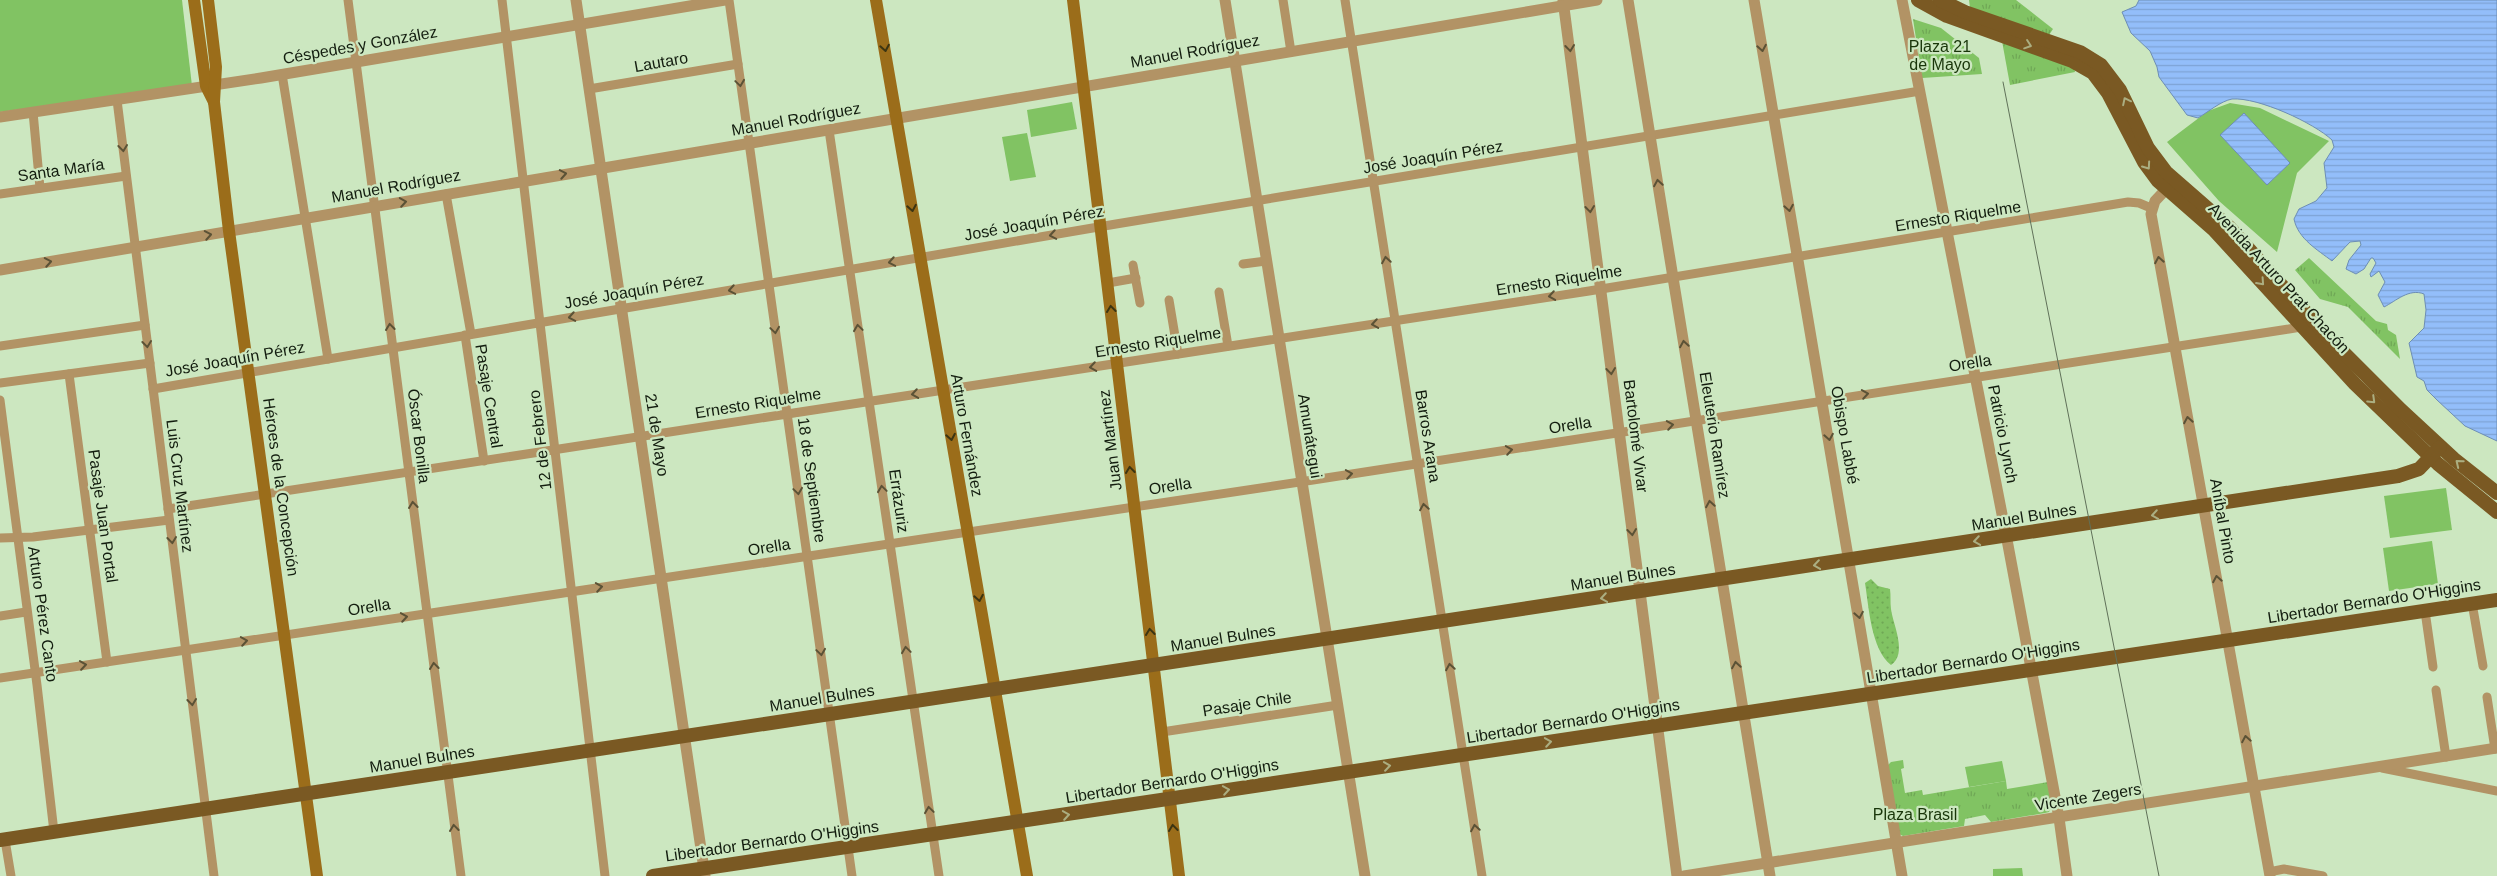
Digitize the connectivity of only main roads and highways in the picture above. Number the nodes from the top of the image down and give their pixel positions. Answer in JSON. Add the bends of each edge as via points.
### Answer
{"nodes":[{"id":1,"x":194,"y":0,"type":"edge"},
{"id":2,"x":208,"y":0,"type":"edge"},
{"id":3,"x":876,"y":0,"type":"edge"},
{"id":4,"x":1073,"y":0,"type":"edge"},
{"id":5,"x":1918,"y":0,"type":"edge"},
{"id":6,"x":1940,"y":0,"type":"edge"},
{"id":7,"x":212,"y":85,"type":"junction"},
{"id":8,"x":2170,"y":185,"type":"junction"},
{"id":9,"x":2436,"y":452,"type":"junction"},
{"id":10,"x":2497,"y":493,"type":"edge"},
{"id":11,"x":2497,"y":512,"type":"edge"},
{"id":12,"x":2497,"y":600,"type":"edge"},
{"id":13,"x":1154,"y":666,"type":"junction"},
{"id":14,"x":995,"y":690,"type":"junction"},
{"id":15,"x":307,"y":794,"type":"junction"},
{"id":16,"x":1170,"y":799,"type":"junction"},
{"id":17,"x":1017,"y":822,"type":"junction"},
{"id":18,"x":2,"y":840,"type":"edge"},
{"id":19,"x":705,"y":872,"type":"edge"},
{"id":20,"x":317,"y":876,"type":"edge"},
{"id":21,"x":653,"y":876,"type":"edge"},
{"id":22,"x":1027,"y":876,"type":"edge"},
{"id":23,"x":1179,"y":876,"type":"edge"}],
"edges":[{"from":1,"to":7,"type":"main road","name":"Héroes de la Concepción"},
{"from":2,"to":7,"type":"main road","name":"Héroes de la Concepción"},
{"from":3,"to":14,"type":"main road","name":"Arturo Fernández","one_way":true},
{"from":13,"to":4,"type":"main road","name":"Juan Martínez","one_way":true},
{"from":5,"to":8,"type":"main road","name":"Avenida Arturo Prat Chacón","one_way":true,"via":[[1947,16],[2088,69],[2108,93],[2144,162]]},
{"from":8,"to":6,"type":"main road","name":"Avenida Arturo Prat Chacón","one_way":true,"via":[[2116,83],[2093,59]]},
{"from":7,"to":15,"type":"main road","name":"Héroes de la Concepción","via":[[229,231]]},
{"from":8,"to":9,"type":"main road","name":"Avenida Arturo Prat Chacón","via":[[2306,323],[2340,369]]},
{"from":10,"to":9,"type":"main road","name":"Avenida Arturo Prat Chacón","one_way":true},
{"from":9,"to":11,"type":"main road","name":"Avenida Arturo Prat Chacón"},
{"from":9,"to":13,"type":"main road","name":"Manuel Bulnes","one_way":true,"via":[[2418,469],[2398,476]]},
{"from":16,"to":12,"type":"main road","name":"Libertador Bernardo O'Higgins","one_way":true},
{"from":13,"to":14,"type":"main road","name":"Manuel Bulnes"},
{"from":13,"to":16,"type":"main road","name":"Juan Martínez"},
{"from":14,"to":15,"type":"main road","name":"Manuel Bulnes"},
{"from":14,"to":17,"type":"main road","name":"Arturo Fernández"},
{"from":15,"to":18,"type":"main road","name":"Manuel Bulnes"},
{"from":15,"to":20,"type":"main road","name":"Héroes de la Concepción"},
{"from":17,"to":16,"type":"main road","name":"Libertador Bernardo O'Higgins","one_way":true},
{"from":23,"to":16,"type":"main road","name":"Juan Martínez","one_way":true},
{"from":17,"to":19,"type":"main road","name":"Libertador Bernardo O'Higgins"},
{"from":17,"to":22,"type":"main road","name":"Arturo Fernández"},
{"from":19,"to":21,"type":"main road","name":"Libertador Bernardo O'Higgins"}]}
